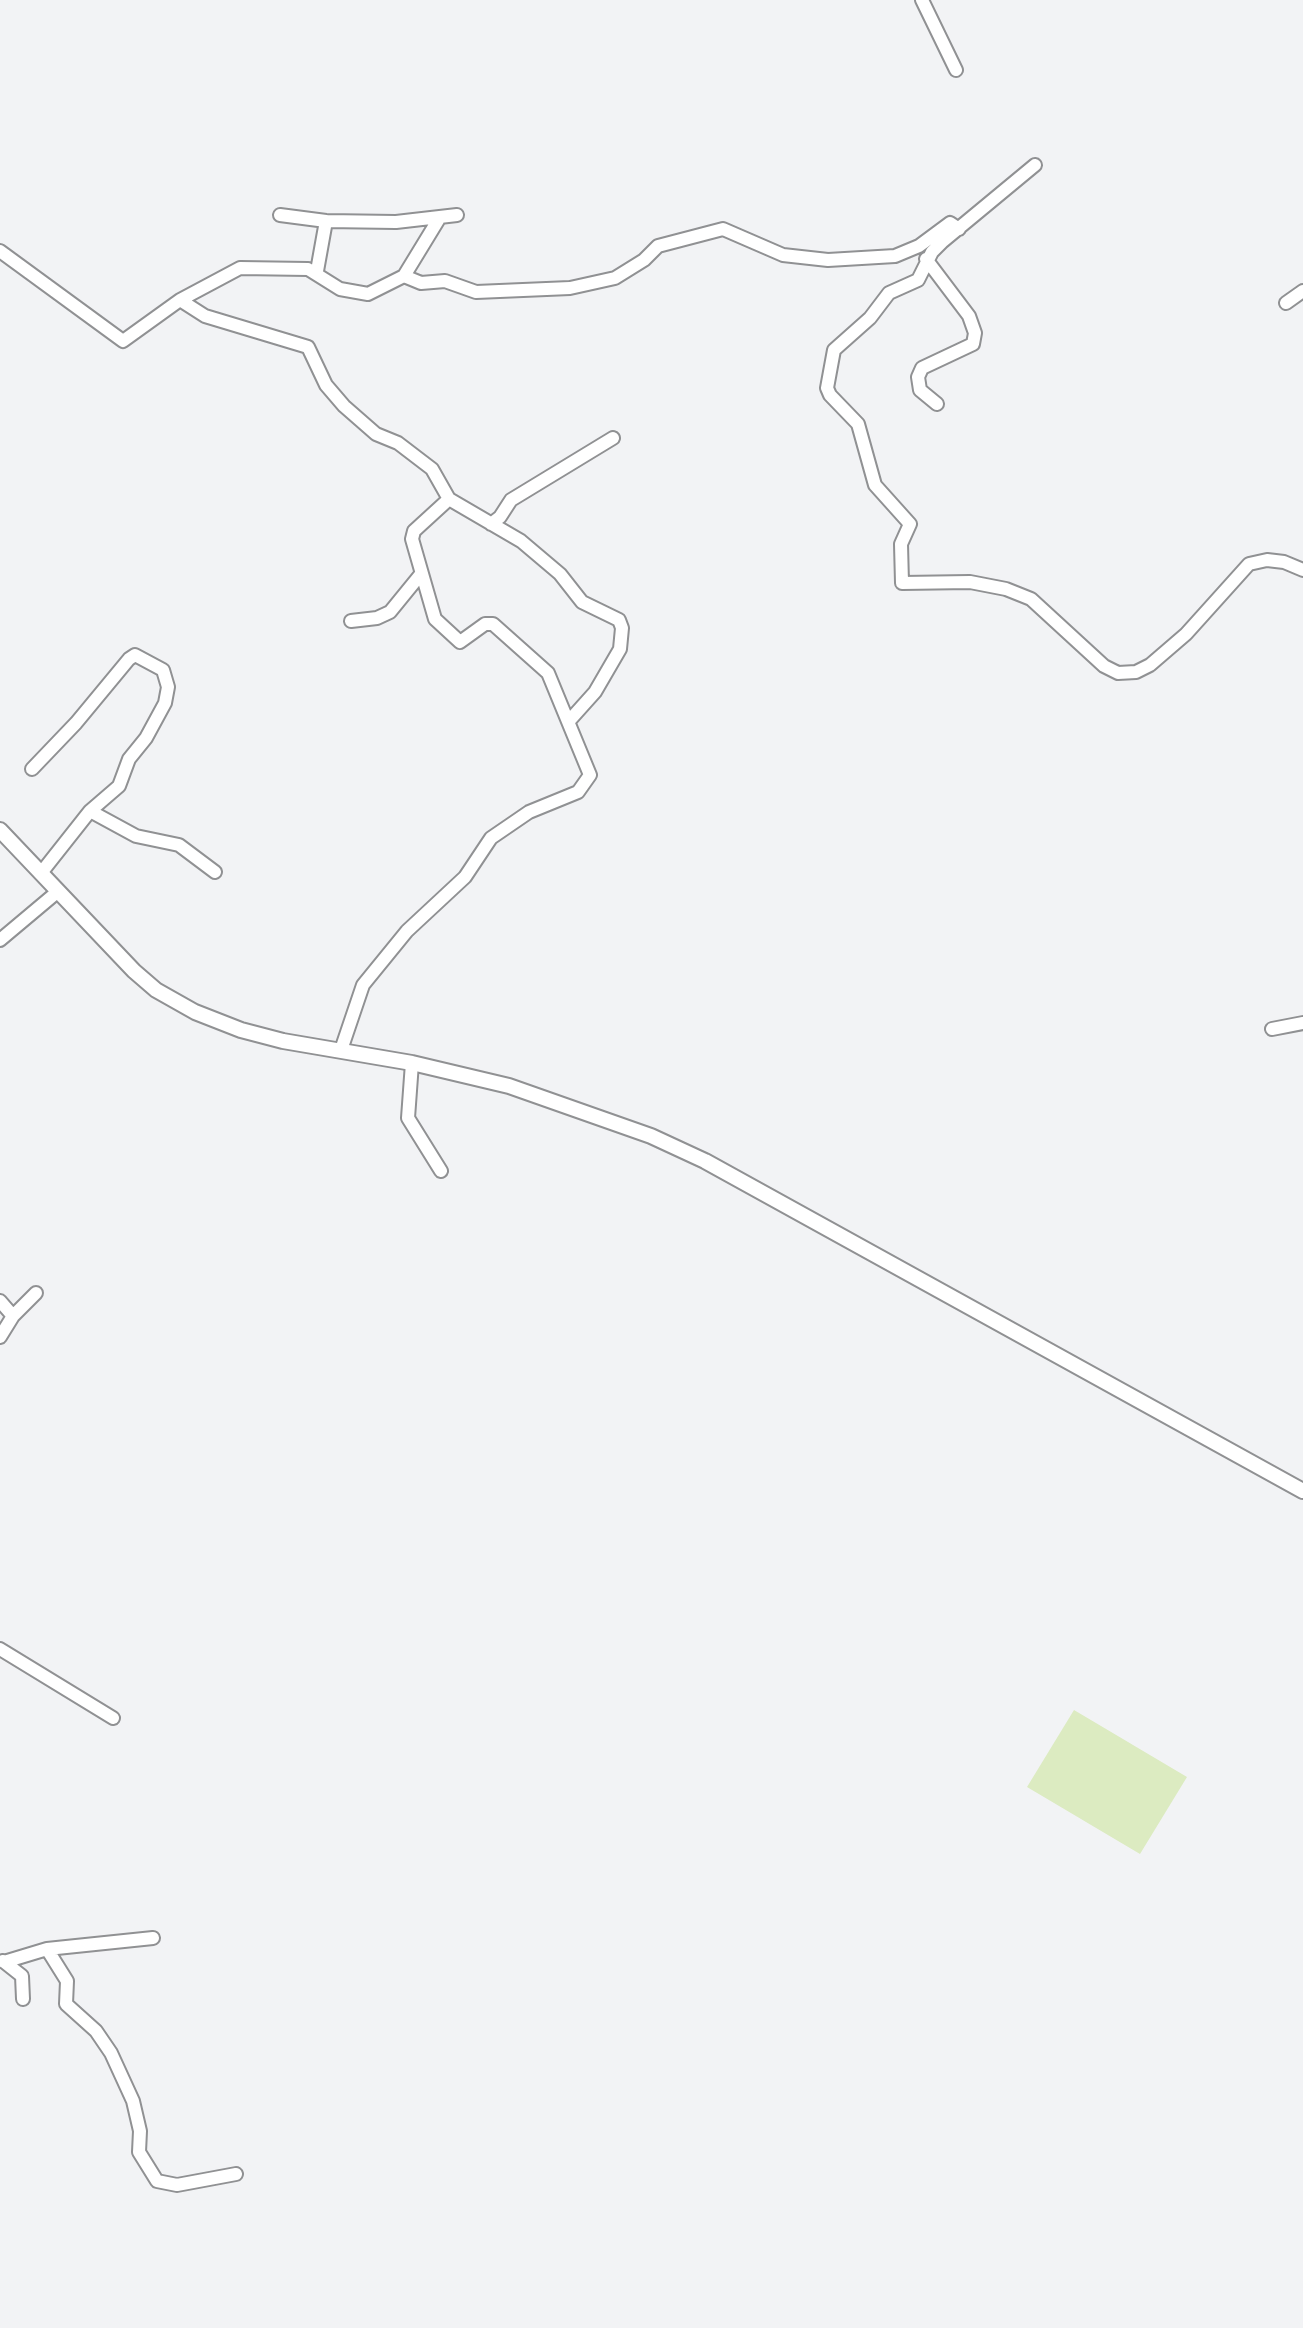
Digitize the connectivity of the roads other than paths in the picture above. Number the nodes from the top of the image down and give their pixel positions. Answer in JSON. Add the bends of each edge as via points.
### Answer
{"nodes":[{"id":1,"x":922,"y":0,"type":"edge"},
{"id":2,"x":956,"y":70,"type":"dead end"},
{"id":3,"x":1035,"y":165,"type":"dead end"},
{"id":4,"x":280,"y":215,"type":"dead end"},
{"id":5,"x":457,"y":215,"type":"dead end"},
{"id":6,"x":440,"y":217,"type":"junction"},
{"id":7,"x":326,"y":221,"type":"junction"},
{"id":8,"x":959,"y":229,"type":"junction"},
{"id":9,"x":919,"y":246,"type":"junction"},
{"id":10,"x":0,"y":251,"type":"edge"},
{"id":11,"x":928,"y":261,"type":"junction"},
{"id":12,"x":317,"y":271,"type":"junction"},
{"id":13,"x":404,"y":276,"type":"junction"},
{"id":14,"x":1303,"y":291,"type":"edge"},
{"id":15,"x":180,"y":300,"type":"junction"},
{"id":16,"x":1286,"y":303,"type":"dead end"},
{"id":17,"x":937,"y":404,"type":"dead end"},
{"id":18,"x":613,"y":438,"type":"dead end"},
{"id":19,"x":449,"y":499,"type":"junction"},
{"id":20,"x":491,"y":524,"type":"junction"},
{"id":21,"x":1303,"y":570,"type":"edge"},
{"id":22,"x":421,"y":574,"type":"junction"},
{"id":23,"x":351,"y":621,"type":"dead end"},
{"id":24,"x":569,"y":721,"type":"junction"},
{"id":25,"x":32,"y":769,"type":"dead end"},
{"id":26,"x":90,"y":811,"type":"junction"},
{"id":27,"x":0,"y":830,"type":"edge"},
{"id":28,"x":215,"y":872,"type":"dead end"},
{"id":29,"x":41,"y":873,"type":"junction"},
{"id":30,"x":56,"y":893,"type":"junction"},
{"id":31,"x":0,"y":940,"type":"edge"},
{"id":32,"x":1303,"y":1023,"type":"edge"},
{"id":33,"x":1272,"y":1029,"type":"dead end"},
{"id":34,"x":341,"y":1050,"type":"junction"},
{"id":35,"x":412,"y":1063,"type":"junction"},
{"id":36,"x":441,"y":1171,"type":"dead end"},
{"id":37,"x":36,"y":1293,"type":"dead end"},
{"id":38,"x":0,"y":1301,"type":"edge"},
{"id":39,"x":13,"y":1316,"type":"junction"},
{"id":40,"x":0,"y":1337,"type":"edge"},
{"id":41,"x":1303,"y":1491,"type":"edge"},
{"id":42,"x":0,"y":1649,"type":"edge"},
{"id":43,"x":113,"y":1718,"type":"dead end"},
{"id":44,"x":153,"y":1938,"type":"dead end"},
{"id":45,"x":47,"y":1949,"type":"junction"},
{"id":46,"x":2,"y":1961,"type":"edge"},
{"id":47,"x":23,"y":1999,"type":"dead end"},
{"id":48,"x":236,"y":2174,"type":"dead end"}],
"edges":[{"from":1,"to":2,"type":"street"},
{"from":3,"to":8,"type":"street"},
{"from":4,"to":7,"type":"street"},
{"from":5,"to":6,"type":"street"},
{"from":6,"to":7,"type":"street"},
{"from":6,"to":13,"type":"street"},
{"from":7,"to":12,"type":"street"},
{"from":8,"to":9,"type":"street","via":[[950,223]]},
{"from":8,"to":11,"type":"street"},
{"from":9,"to":11,"type":"street"},
{"from":9,"to":13,"type":"street","via":[[879,259],[806,259],[783,255],[723,229],[658,246],[615,278],[579,287],[487,293]]},
{"from":10,"to":15,"type":"street","via":[[123,341]]},
{"from":11,"to":17,"type":"street","via":[[969,316],[975,333],[973,344],[922,368],[920,390]]},
{"from":11,"to":21,"type":"street","via":[[918,280],[889,293],[834,350],[827,388],[858,424],[875,485],[910,524],[901,544],[902,583],[970,582],[1031,599],[1118,673],[1136,672],[1186,634],[1249,564],[1267,560]]},
{"from":12,"to":13,"type":"street","via":[[340,289],[368,294]]},
{"from":12,"to":15,"type":"street","via":[[240,268]]},
{"from":14,"to":16,"type":"street"},
{"from":15,"to":19,"type":"street","via":[[205,316],[308,347],[326,385],[344,406],[376,434],[398,443],[432,469]]},
{"from":18,"to":20,"type":"street","via":[[511,500]]},
{"from":19,"to":20,"type":"street"},
{"from":19,"to":22,"type":"street","via":[[414,531]]},
{"from":20,"to":24,"type":"street","via":[[521,541],[560,574],[582,602],[610,614],[622,628],[620,649],[595,692]]},
{"from":22,"to":23,"type":"street","via":[[390,612]]},
{"from":22,"to":24,"type":"street","via":[[435,619],[454,640],[467,640],[485,624],[493,624],[548,673]]},
{"from":24,"to":34,"type":"street","via":[[588,767],[586,786],[529,812],[491,838],[465,877],[376,965]]},
{"from":25,"to":26,"type":"street","via":[[129,659],[135,655],[163,670],[165,703],[129,759],[119,786]]},
{"from":26,"to":28,"type":"street","via":[[136,836],[179,845]]},
{"from":26,"to":29,"type":"street"},
{"from":27,"to":29,"type":"main road"},
{"from":29,"to":30,"type":"main road"},
{"from":30,"to":31,"type":"street"},
{"from":30,"to":34,"type":"main road","via":[[156,990],[195,1012],[241,1030]]},
{"from":32,"to":33,"type":"street"},
{"from":34,"to":35,"type":"main road"},
{"from":35,"to":36,"type":"street","via":[[408,1118]]},
{"from":35,"to":41,"type":"main road","via":[[594,1113],[705,1161]]},
{"from":37,"to":39,"type":"street"},
{"from":38,"to":39,"type":"street"},
{"from":39,"to":40,"type":"street"},
{"from":42,"to":43,"type":"street"},
{"from":44,"to":45,"type":"street"},
{"from":45,"to":46,"type":"street"},
{"from":45,"to":48,"type":"street","via":[[67,1981],[66,2004],[111,2053],[133,2101],[139,2152],[157,2181],[177,2185]]},
{"from":46,"to":47,"type":"street","via":[[22,1976]]}]}
